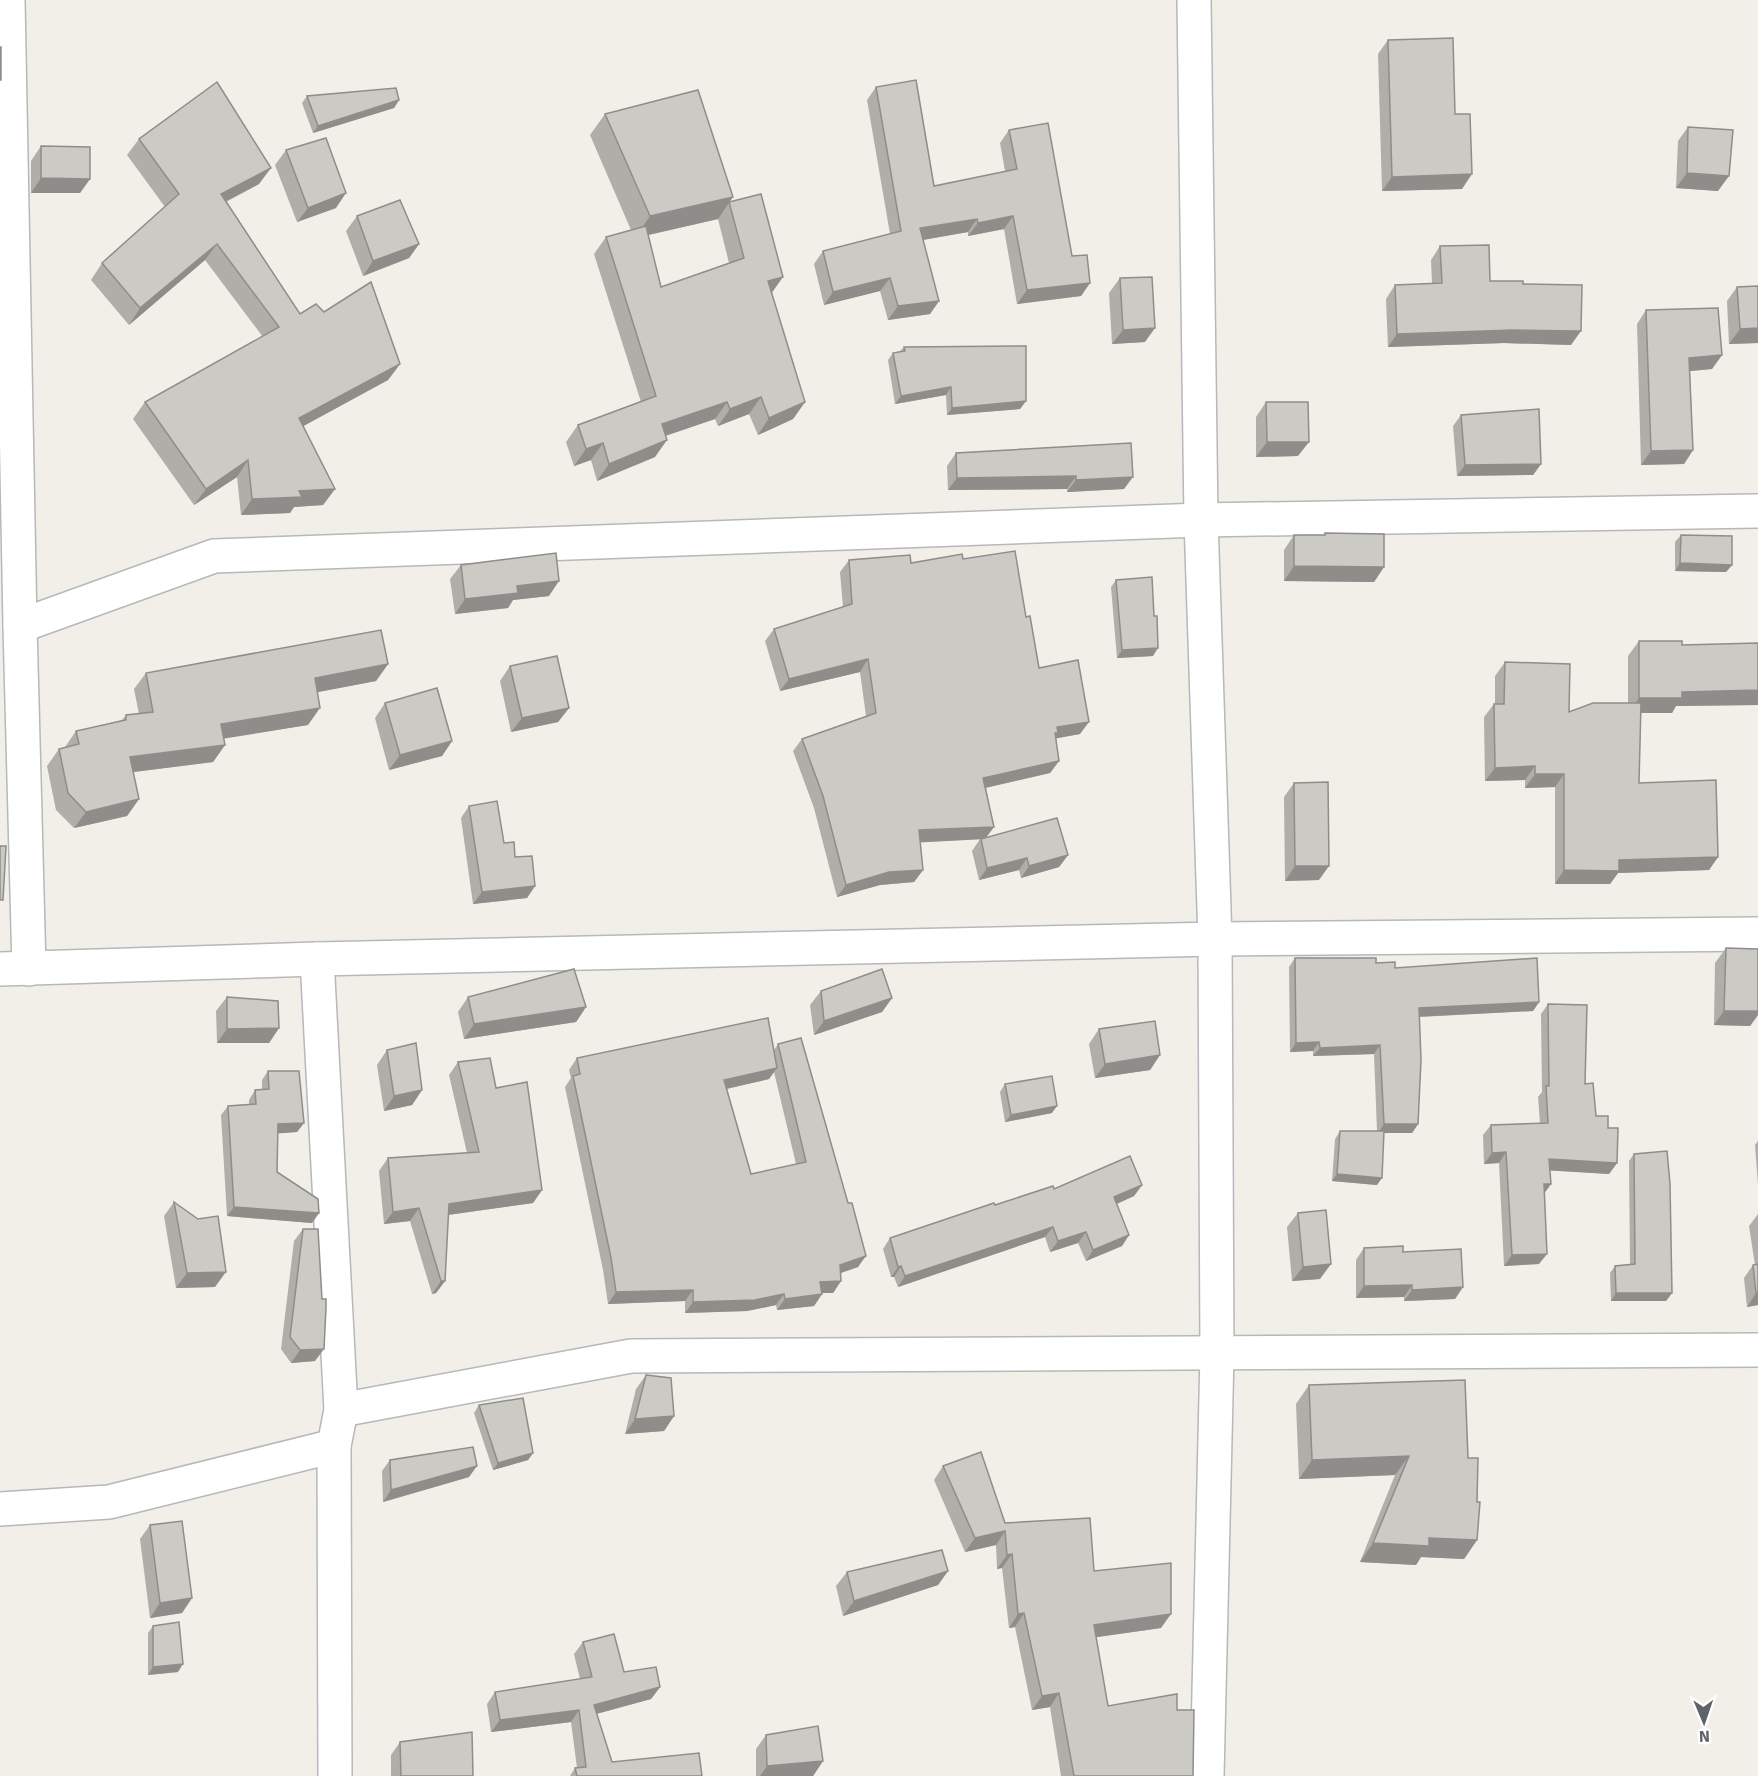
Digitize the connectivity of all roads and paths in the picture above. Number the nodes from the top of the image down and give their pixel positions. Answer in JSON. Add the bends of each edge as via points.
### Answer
{"nodes":[{"id":1,"x":8,"y":0,"type":"edge"},
{"id":2,"x":1194,"y":0,"type":"edge"},
{"id":3,"x":1758,"y":511,"type":"edge"},
{"id":4,"x":1201,"y":520,"type":"junction"},
{"id":5,"x":20,"y":626,"type":"junction"},
{"id":6,"x":1758,"y":934,"type":"edge"},
{"id":7,"x":1215,"y":939,"type":"junction"},
{"id":8,"x":317,"y":959,"type":"junction"},
{"id":9,"x":15,"y":969,"type":"edge"},
{"id":10,"x":1758,"y":1350,"type":"edge"},
{"id":11,"x":1217,"y":1354,"type":"junction"},
{"id":12,"x":341,"y":1410,"type":"junction"},
{"id":13,"x":333,"y":1446,"type":"junction"},
{"id":14,"x":0,"y":1509,"type":"edge"},
{"id":15,"x":335,"y":1776,"type":"edge"},
{"id":16,"x":1207,"y":1776,"type":"edge"}],
"edges":[{"from":1,"to":5,"type":"street"},
{"from":2,"to":4,"type":"street"},
{"from":3,"to":4,"type":"street"},
{"from":4,"to":5,"type":"street","via":[[214,556]]},
{"from":4,"to":7,"type":"street"},
{"from":5,"to":9,"type":"street"},
{"from":6,"to":7,"type":"street"},
{"from":7,"to":8,"type":"street"},
{"from":7,"to":11,"type":"street"},
{"from":8,"to":9,"type":"street"},
{"from":8,"to":12,"type":"street"},
{"from":10,"to":11,"type":"street"},
{"from":11,"to":12,"type":"street","via":[[631,1356]]},
{"from":11,"to":16,"type":"street"},
{"from":12,"to":13,"type":"street"},
{"from":13,"to":14,"type":"street","via":[[109,1502]]},
{"from":13,"to":15,"type":"street"}]}
